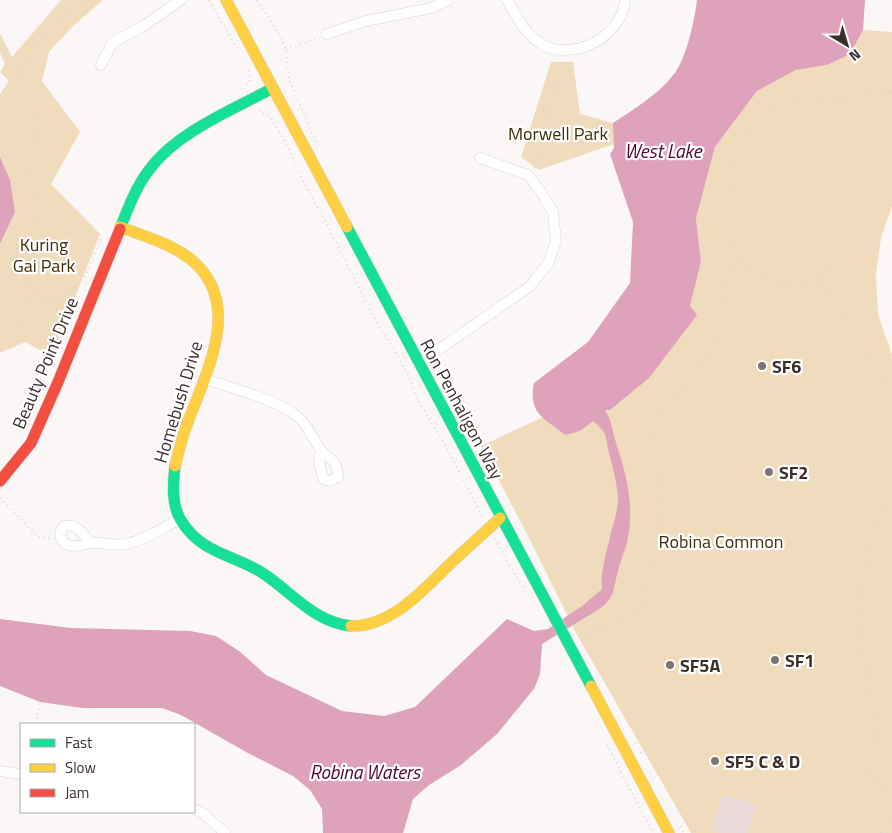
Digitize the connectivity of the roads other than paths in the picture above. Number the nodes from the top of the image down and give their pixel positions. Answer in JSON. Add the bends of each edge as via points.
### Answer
{"nodes":[{"id":1,"x":181,"y":0,"type":"edge"},
{"id":2,"x":226,"y":0,"type":"edge"},
{"id":3,"x":448,"y":0,"type":"edge"},
{"id":4,"x":507,"y":0,"type":"edge"},
{"id":5,"x":625,"y":0,"type":"edge"},
{"id":6,"x":327,"y":34,"type":"road end"},
{"id":7,"x":100,"y":65,"type":"dead end"},
{"id":8,"x":273,"y":88,"type":"junction"},
{"id":9,"x":480,"y":158,"type":"dead end"},
{"id":10,"x":120,"y":227,"type":"junction"},
{"id":11,"x":418,"y":364,"type":"junction"},
{"id":12,"x":205,"y":379,"type":"junction"},
{"id":13,"x":321,"y":450,"type":"dead end"},
{"id":14,"x":0,"y":481,"type":"edge"},
{"id":15,"x":500,"y":518,"type":"junction"},
{"id":16,"x":180,"y":519,"type":"junction"},
{"id":17,"x":90,"y":543,"type":"junction"},
{"id":18,"x":0,"y":770,"type":"edge"},
{"id":19,"x":20,"y":774,"type":"edge"},
{"id":20,"x":195,"y":810,"type":"edge"},
{"id":21,"x":225,"y":833,"type":"edge"},
{"id":22,"x":668,"y":833,"type":"edge"}],
"edges":[{"from":1,"to":7,"type":"street","via":[[145,26],[112,43]]},
{"from":2,"to":8,"type":"street","name":"Ron Penhaligon Way"},
{"from":3,"to":6,"type":"street","via":[[431,8],[366,21]]},
{"from":4,"to":5,"type":"street","via":[[532,37],[546,46],[565,50],[587,47],[604,36],[617,22]]},
{"from":8,"to":10,"type":"street","name":"Beauty Point Drive","via":[[182,139],[160,156],[139,184]]},
{"from":8,"to":11,"type":"street","name":"Ron Penhaligon Way"},
{"from":9,"to":11,"type":"street","via":[[528,175],[552,212],[556,241],[548,264],[529,287]]},
{"from":10,"to":12,"type":"street","name":"Homebush Drive","via":[[186,254],[202,269],[216,297],[219,316]]},
{"from":10,"to":14,"type":"street","name":"Beauty Point Drive","via":[[31,443]]},
{"from":11,"to":15,"type":"street","name":"Ron Penhaligon Way"},
{"from":12,"to":13,"type":"street","via":[[277,405],[299,417]]},
{"from":12,"to":16,"type":"street","name":"Homebush Drive","via":[[174,468],[173,491]]},
{"from":15,"to":16,"type":"street","via":[[391,615],[361,626],[338,624],[313,613],[254,568],[210,548]]},
{"from":15,"to":22,"type":"street","name":"Ron Penhaligon Way","via":[[553,616],[571,641]]},
{"from":16,"to":17,"type":"street","via":[[125,544]]},
{"from":17,"to":17,"type":"street","via":[[78,528],[70,524],[61,530],[62,541],[68,546]]},
{"from":18,"to":19,"type":"street"},
{"from":20,"to":21,"type":"street"}]}
